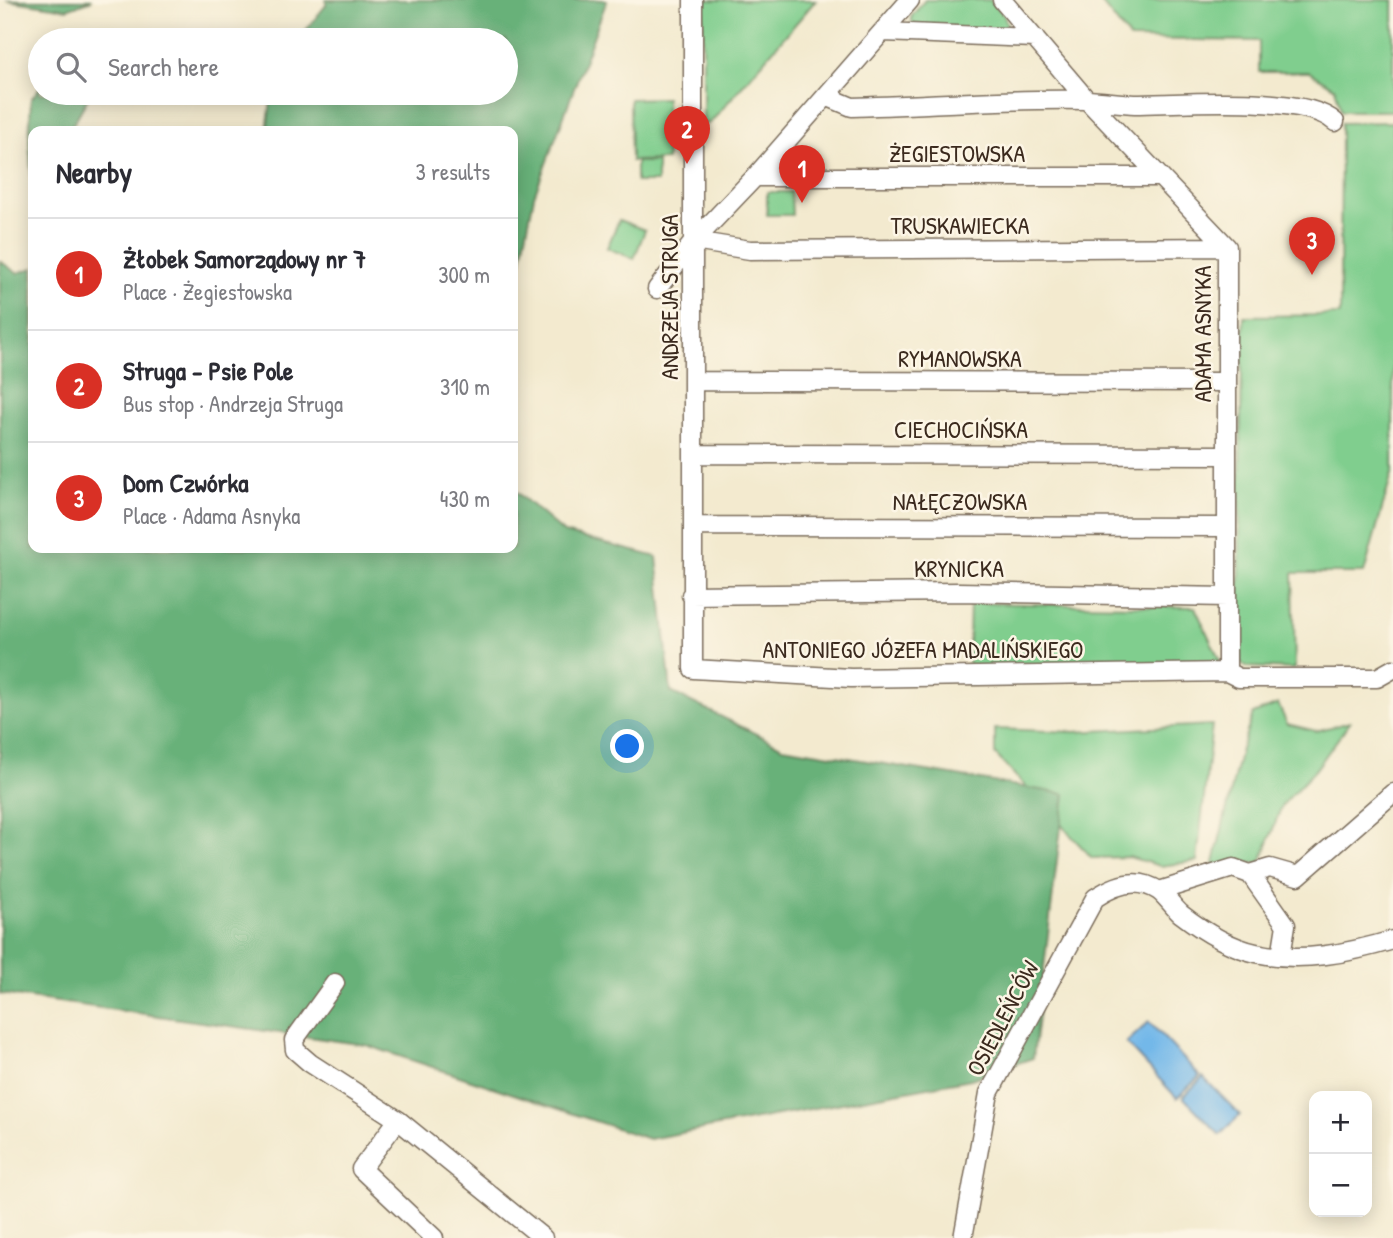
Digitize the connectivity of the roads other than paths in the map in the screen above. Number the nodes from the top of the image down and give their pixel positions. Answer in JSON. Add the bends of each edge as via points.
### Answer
{"nodes":[{"id":1,"x":693,"y":0,"type":"edge"},
{"id":2,"x":910,"y":0,"type":"edge"},
{"id":3,"x":1002,"y":0,"type":"edge"},
{"id":4,"x":884,"y":32,"type":"junction"},
{"id":5,"x":1034,"y":38,"type":"junction"},
{"id":6,"x":826,"y":96,"type":"junction"},
{"id":7,"x":1087,"y":100,"type":"junction"},
{"id":8,"x":1335,"y":121,"type":"dead end"},
{"id":9,"x":755,"y":177,"type":"junction"},
{"id":10,"x":1158,"y":177,"type":"junction"},
{"id":11,"x":694,"y":241,"type":"junction"},
{"id":12,"x":1227,"y":247,"type":"junction"},
{"id":13,"x":657,"y":289,"type":"dead end"},
{"id":14,"x":693,"y":381,"type":"junction"},
{"id":15,"x":1227,"y":382,"type":"junction"},
{"id":16,"x":694,"y":454,"type":"junction"},
{"id":17,"x":1227,"y":455,"type":"junction"},
{"id":18,"x":694,"y":526,"type":"junction"},
{"id":19,"x":1227,"y":527,"type":"junction"},
{"id":20,"x":691,"y":595,"type":"junction"},
{"id":21,"x":1227,"y":597,"type":"junction"},
{"id":22,"x":1393,"y":669,"type":"edge"},
{"id":23,"x":1227,"y":672,"type":"junction"},
{"id":24,"x":1393,"y":793,"type":"edge"},
{"id":25,"x":1250,"y":874,"type":"junction"},
{"id":26,"x":1159,"y":891,"type":"junction"},
{"id":27,"x":1393,"y":940,"type":"edge"},
{"id":28,"x":1281,"y":956,"type":"junction"},
{"id":29,"x":335,"y":983,"type":"dead end"},
{"id":30,"x":398,"y":1120,"type":"junction"},
{"id":31,"x":434,"y":1238,"type":"edge"},
{"id":32,"x":543,"y":1238,"type":"edge"},
{"id":33,"x":963,"y":1238,"type":"edge"}],
"edges":[{"from":1,"to":11,"type":"street","name":"ANDRZEJA STRUGA"},
{"from":2,"to":4,"type":"street"},
{"from":3,"to":5,"type":"street","name":"ADAMA ASNYKA"},
{"from":4,"to":5,"type":"street"},
{"from":4,"to":6,"type":"street"},
{"from":5,"to":7,"type":"street","name":"ADAMA ASNYKA"},
{"from":6,"to":7,"type":"street","via":[[852,107]]},
{"from":6,"to":9,"type":"street"},
{"from":7,"to":8,"type":"street","via":[[1268,104],[1315,112]]},
{"from":7,"to":10,"type":"street","name":"ADAMA ASNYKA"},
{"from":9,"to":10,"type":"street","name":"ŻEGIESTOWSKA"},
{"from":9,"to":11,"type":"street"},
{"from":10,"to":12,"type":"street","name":"ADAMA ASNYKA"},
{"from":11,"to":12,"type":"street","name":"TRUSKAWIECKA","via":[[750,250]]},
{"from":11,"to":13,"type":"street"},
{"from":11,"to":14,"type":"street","name":"ANDRZEJA STRUGA"},
{"from":12,"to":15,"type":"street","name":"ADAMA ASNYKA"},
{"from":14,"to":15,"type":"street","name":"RYMANOWSKA"},
{"from":14,"to":16,"type":"street","name":"ANDRZEJA STRUGA"},
{"from":15,"to":17,"type":"street","name":"ADAMA ASNYKA"},
{"from":16,"to":17,"type":"street","name":"CIECHOCIŃSKA"},
{"from":16,"to":18,"type":"street","name":"ANDRZEJA STRUGA"},
{"from":17,"to":19,"type":"street","name":"ADAMA ASNYKA"},
{"from":18,"to":19,"type":"street","name":"NAŁĘCZOWSKA"},
{"from":18,"to":20,"type":"street","name":"ANDRZEJA STRUGA"},
{"from":19,"to":21,"type":"street","name":"ADAMA ASNYKA"},
{"from":20,"to":21,"type":"street","name":"KRYNICKA","via":[[959,592]]},
{"from":20,"to":23,"type":"street","name":"ANTONIEGO JÓZEFA MADALIŃSKIEGO","via":[[693,669],[851,678]]},
{"from":21,"to":23,"type":"street","name":"ADAMA ASNYKA"},
{"from":22,"to":23,"type":"street","via":[[1377,678],[1239,678]]},
{"from":24,"to":25,"type":"street","via":[[1298,876],[1270,868]]},
{"from":25,"to":26,"type":"street","via":[[1233,868]]},
{"from":25,"to":28,"type":"street","via":[[1286,925]]},
{"from":26,"to":28,"type":"street","via":[[1179,912],[1217,937],[1256,953]]},
{"from":26,"to":33,"type":"street","name":"OSIEDLEŃCÓW","via":[[1143,884],[1115,884],[1095,898],[989,1093]]},
{"from":27,"to":28,"type":"street","via":[[1328,955]]},
{"from":29,"to":30,"type":"street","via":[[294,1040],[295,1050]]},
{"from":30,"to":31,"type":"street","via":[[361,1169]]},
{"from":30,"to":32,"type":"street"}]}
